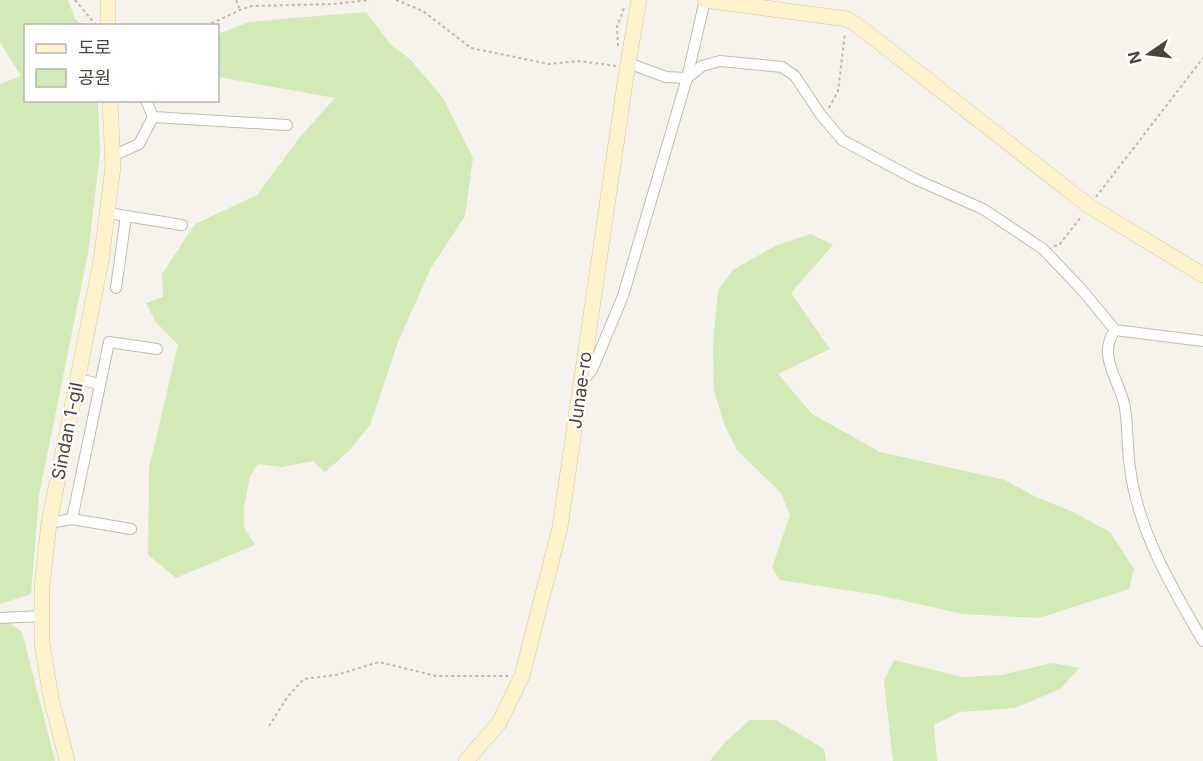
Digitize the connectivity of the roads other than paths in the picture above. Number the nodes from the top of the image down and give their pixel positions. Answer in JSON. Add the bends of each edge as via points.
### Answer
{"nodes":[{"id":1,"x":108,"y":0,"type":"edge"},
{"id":2,"x":639,"y":0,"type":"edge"},
{"id":3,"x":705,"y":0,"type":"edge"},
{"id":4,"x":108,"y":24,"type":"edge"},
{"id":5,"x":627,"y":66,"type":"junction"},
{"id":6,"x":687,"y":78,"type":"junction"},
{"id":7,"x":110,"y":102,"type":"edge"},
{"id":8,"x":147,"y":102,"type":"edge"},
{"id":9,"x":153,"y":117,"type":"junction"},
{"id":10,"x":287,"y":125,"type":"dead end"},
{"id":11,"x":112,"y":156,"type":"junction"},
{"id":12,"x":108,"y":213,"type":"junction"},
{"id":13,"x":126,"y":216,"type":"junction"},
{"id":14,"x":182,"y":225,"type":"dead end"},
{"id":15,"x":1203,"y":275,"type":"edge"},
{"id":16,"x":116,"y":288,"type":"dead end"},
{"id":17,"x":1115,"y":330,"type":"junction"},
{"id":18,"x":1203,"y":341,"type":"edge"},
{"id":19,"x":157,"y":349,"type":"dead end"},
{"id":20,"x":77,"y":379,"type":"junction"},
{"id":21,"x":581,"y":382,"type":"junction"},
{"id":22,"x":100,"y":384,"type":"junction"},
{"id":23,"x":72,"y":519,"type":"junction"},
{"id":24,"x":49,"y":523,"type":"junction"},
{"id":25,"x":131,"y":529,"type":"dead end"},
{"id":26,"x":42,"y":616,"type":"junction"},
{"id":27,"x":0,"y":618,"type":"edge"},
{"id":28,"x":1203,"y":641,"type":"edge"},
{"id":29,"x":67,"y":761,"type":"edge"},
{"id":30,"x":466,"y":761,"type":"edge"}],
"edges":[{"from":1,"to":4,"type":"street"},
{"from":2,"to":5,"type":"street","name":"Junae-ro"},
{"from":3,"to":6,"type":"street"},
{"from":3,"to":15,"type":"street","via":[[847,19],[1089,206]]},
{"from":5,"to":6,"type":"street","via":[[666,77]]},
{"from":5,"to":21,"type":"street","name":"Junae-ro"},
{"from":6,"to":17,"type":"street","via":[[702,66],[720,61],[782,67],[795,76],[842,140],[915,179],[982,208],[1043,249]]},
{"from":6,"to":21,"type":"street","via":[[623,296],[592,370]]},
{"from":7,"to":11,"type":"street","name":"Sindan 1-gil"},
{"from":8,"to":9,"type":"street"},
{"from":9,"to":10,"type":"street"},
{"from":9,"to":11,"type":"street","via":[[139,144]]},
{"from":11,"to":12,"type":"street","name":"Sindan 1-gil"},
{"from":12,"to":13,"type":"street"},
{"from":12,"to":20,"type":"street","name":"Sindan 1-gil"},
{"from":13,"to":14,"type":"street"},
{"from":13,"to":16,"type":"street"},
{"from":17,"to":18,"type":"street"},
{"from":17,"to":28,"type":"street","via":[[1108,339],[1109,363],[1125,406],[1130,469],[1141,515],[1169,584]]},
{"from":19,"to":22,"type":"street","via":[[109,342]]},
{"from":20,"to":22,"type":"street"},
{"from":20,"to":24,"type":"street","name":"Sindan 1-gil"},
{"from":21,"to":30,"type":"street","name":"Junae-ro","via":[[560,527],[522,676],[499,723]]},
{"from":22,"to":23,"type":"street"},
{"from":23,"to":24,"type":"street"},
{"from":23,"to":25,"type":"street"},
{"from":24,"to":26,"type":"street","name":"Sindan 1-gil"},
{"from":26,"to":27,"type":"street"},
{"from":26,"to":29,"type":"street","name":"Sindan 1-gil","via":[[51,698]]}]}
